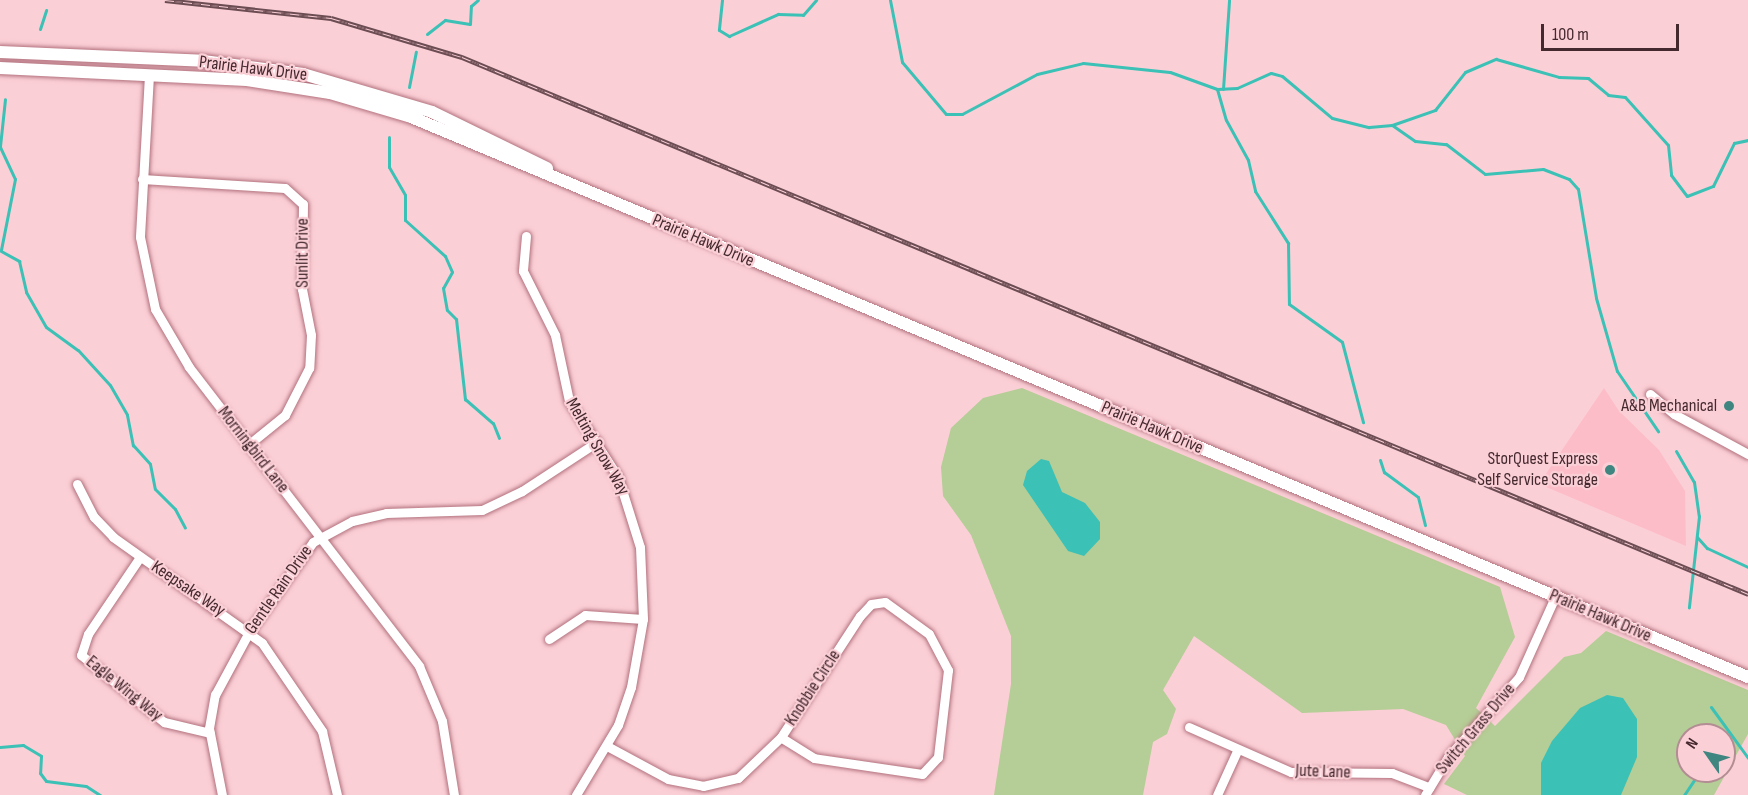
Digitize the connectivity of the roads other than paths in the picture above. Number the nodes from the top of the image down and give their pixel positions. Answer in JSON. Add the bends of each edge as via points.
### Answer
{"nodes":[{"id":1,"x":0,"y":52,"type":"edge"},
{"id":2,"x":0,"y":68,"type":"edge"},
{"id":3,"x":149,"y":75,"type":"junction"},
{"id":4,"x":557,"y":176,"type":"junction"},
{"id":5,"x":142,"y":179,"type":"junction"},
{"id":6,"x":526,"y":236,"type":"dead end"},
{"id":7,"x":1650,"y":394,"type":"dead end"},
{"id":8,"x":597,"y":442,"type":"junction"},
{"id":9,"x":248,"y":445,"type":"junction"},
{"id":10,"x":1748,"y":454,"type":"edge"},
{"id":11,"x":77,"y":484,"type":"dead end"},
{"id":12,"x":321,"y":535,"type":"junction"},
{"id":13,"x":140,"y":557,"type":"junction"},
{"id":14,"x":1555,"y":597,"type":"junction"},
{"id":15,"x":644,"y":619,"type":"junction"},
{"id":16,"x":249,"y":632,"type":"junction"},
{"id":17,"x":549,"y":639,"type":"dead end"},
{"id":18,"x":1748,"y":677,"type":"edge"},
{"id":19,"x":1189,"y":727,"type":"dead end"},
{"id":20,"x":210,"y":734,"type":"junction"},
{"id":21,"x":781,"y":737,"type":"junction"},
{"id":22,"x":607,"y":747,"type":"junction"},
{"id":23,"x":1237,"y":751,"type":"junction"},
{"id":24,"x":1427,"y":791,"type":"edge"},
{"id":25,"x":222,"y":795,"type":"edge"},
{"id":26,"x":336,"y":795,"type":"edge"},
{"id":27,"x":454,"y":795,"type":"edge"},
{"id":28,"x":576,"y":795,"type":"edge"},
{"id":29,"x":1217,"y":795,"type":"edge"}],
"edges":[{"from":1,"to":4,"type":"street","name":"Prairie Hawk Drive","via":[[236,64],[336,81],[453,121],[518,150]]},
{"from":2,"to":3,"type":"street","name":"Prairie Hawk Drive"},
{"from":3,"to":4,"type":"street","name":"Prairie Hawk Drive","via":[[247,80],[337,95],[411,117]]},
{"from":3,"to":5,"type":"street","name":"Morningbird Lane"},
{"from":4,"to":14,"type":"street","name":"Prairie Hawk Drive","via":[[674,230]]},
{"from":5,"to":9,"type":"street","name":"Morningbird Lane","via":[[140,237],[155,309],[189,367]]},
{"from":5,"to":9,"type":"street","name":"Sunlit Drive","via":[[285,188],[303,204],[302,289],[311,335],[309,368],[285,415]]},
{"from":6,"to":8,"type":"street","name":"Melting Snow Way","via":[[528,286],[555,335],[569,401]]},
{"from":7,"to":10,"type":"street","via":[[1674,414]]},
{"from":8,"to":12,"type":"street","name":"Gentle Rain Drive","via":[[522,491],[482,510],[386,513]]},
{"from":8,"to":15,"type":"street","name":"Melting Snow Way","via":[[634,518]]},
{"from":9,"to":12,"type":"street","name":"Morningbird Lane"},
{"from":11,"to":13,"type":"street","name":"Keepsake Way","via":[[102,527]]},
{"from":12,"to":16,"type":"street","name":"Gentle Rain Drive","via":[[284,577]]},
{"from":12,"to":27,"type":"street","name":"Morningbird Lane","via":[[419,666],[442,721]]},
{"from":13,"to":16,"type":"street","name":"Keepsake Way"},
{"from":13,"to":20,"type":"street","name":"Eagle Wing Way","via":[[88,634],[81,654],[164,722]]},
{"from":14,"to":18,"type":"street","name":"Prairie Hawk Drive"},
{"from":14,"to":24,"type":"street","name":"Switch Grass Drive","via":[[1527,662],[1491,712],[1456,747]]},
{"from":15,"to":17,"type":"street","via":[[585,615]]},
{"from":15,"to":22,"type":"street","name":"Melting Snow Way","via":[[631,687]]},
{"from":16,"to":20,"type":"street","name":"Gentle Rain Drive","via":[[215,696]]},
{"from":16,"to":26,"type":"street","name":"Keepsake Way","via":[[322,731]]},
{"from":19,"to":23,"type":"street","name":"Jute Lane"},
{"from":20,"to":25,"type":"street","name":"Gentle Rain Drive"},
{"from":21,"to":21,"type":"street","name":"Knobbie Circle","via":[[871,604],[892,605],[937,645],[948,685],[938,757],[930,770],[911,774],[840,764],[814,758]]},
{"from":21,"to":22,"type":"street","via":[[738,778],[703,786],[668,779]]},
{"from":22,"to":28,"type":"street","name":"Melting Snow Way"},
{"from":23,"to":24,"type":"street","name":"Jute Lane","via":[[1291,772],[1392,773]]},
{"from":23,"to":29,"type":"street"}]}
